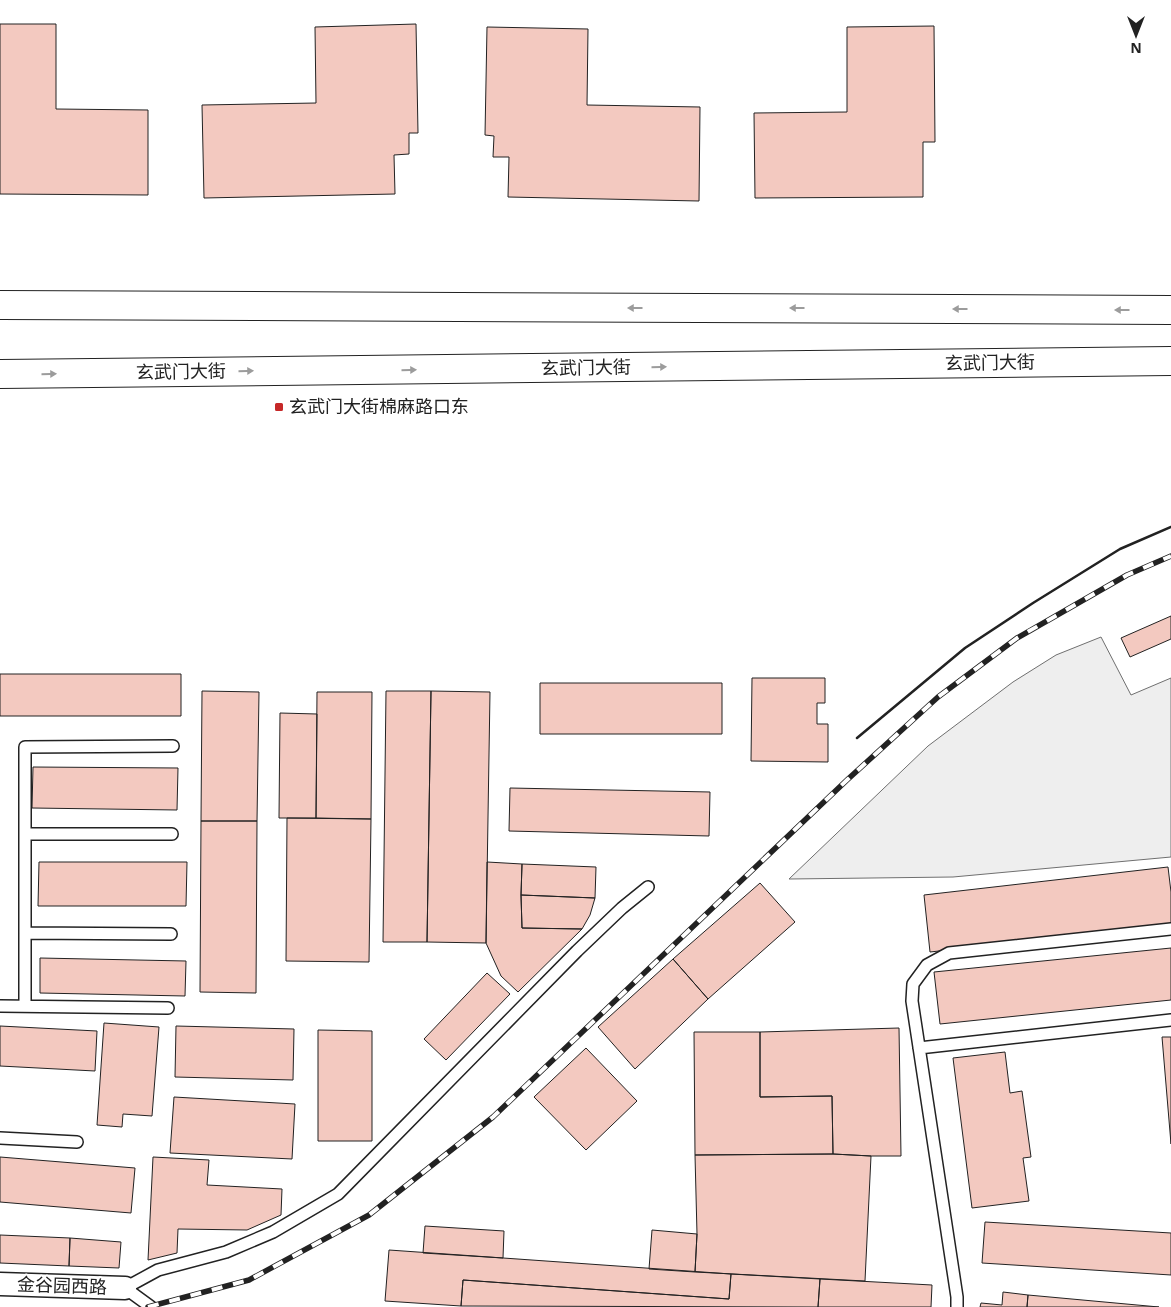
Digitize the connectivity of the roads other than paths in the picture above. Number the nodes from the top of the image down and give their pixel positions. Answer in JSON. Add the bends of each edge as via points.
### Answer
{"nodes":[{"id":1,"x":0,"y":305,"type":"edge"},
{"id":2,"x":1171,"y":310,"type":"edge"},
{"id":3,"x":1171,"y":361,"type":"edge"},
{"id":4,"x":0,"y":374,"type":"edge"},
{"id":5,"x":173,"y":746,"type":"dead end"},
{"id":6,"x":25,"y":834,"type":"junction"},
{"id":7,"x":172,"y":834,"type":"dead end"},
{"id":8,"x":648,"y":887,"type":"dead end"},
{"id":9,"x":1171,"y":928,"type":"edge"},
{"id":10,"x":25,"y":933,"type":"junction"},
{"id":11,"x":171,"y":934,"type":"dead end"},
{"id":12,"x":0,"y":1006,"type":"edge"},
{"id":13,"x":25,"y":1006,"type":"junction"},
{"id":14,"x":168,"y":1008,"type":"dead end"},
{"id":15,"x":1171,"y":1020,"type":"edge"},
{"id":16,"x":919,"y":1048,"type":"junction"},
{"id":17,"x":0,"y":1138,"type":"edge"},
{"id":18,"x":77,"y":1142,"type":"dead end"},
{"id":19,"x":0,"y":1284,"type":"edge"},
{"id":20,"x":125,"y":1288,"type":"junction"},
{"id":21,"x":151,"y":1307,"type":"edge"},
{"id":22,"x":957,"y":1307,"type":"edge"}],
"edges":[{"from":2,"to":1,"type":"main road","one_way":true},
{"from":4,"to":3,"type":"main road","name":"玄武门大街","one_way":true},
{"from":5,"to":6,"type":"lane","via":[[25,747]]},
{"from":6,"to":7,"type":"lane"},
{"from":6,"to":10,"type":"lane"},
{"from":8,"to":20,"type":"lane","via":[[577,952],[338,1194],[273,1232],[226,1252],[158,1270]]},
{"from":9,"to":16,"type":"lane","via":[[949,953],[927,965],[913,984],[912,1001]]},
{"from":10,"to":11,"type":"lane"},
{"from":10,"to":13,"type":"lane"},
{"from":12,"to":13,"type":"lane"},
{"from":13,"to":14,"type":"lane"},
{"from":15,"to":16,"type":"lane"},
{"from":16,"to":22,"type":"lane"},
{"from":17,"to":18,"type":"lane"},
{"from":19,"to":20,"type":"street","name":"金谷园西路"},
{"from":20,"to":21,"type":"lane"}]}
